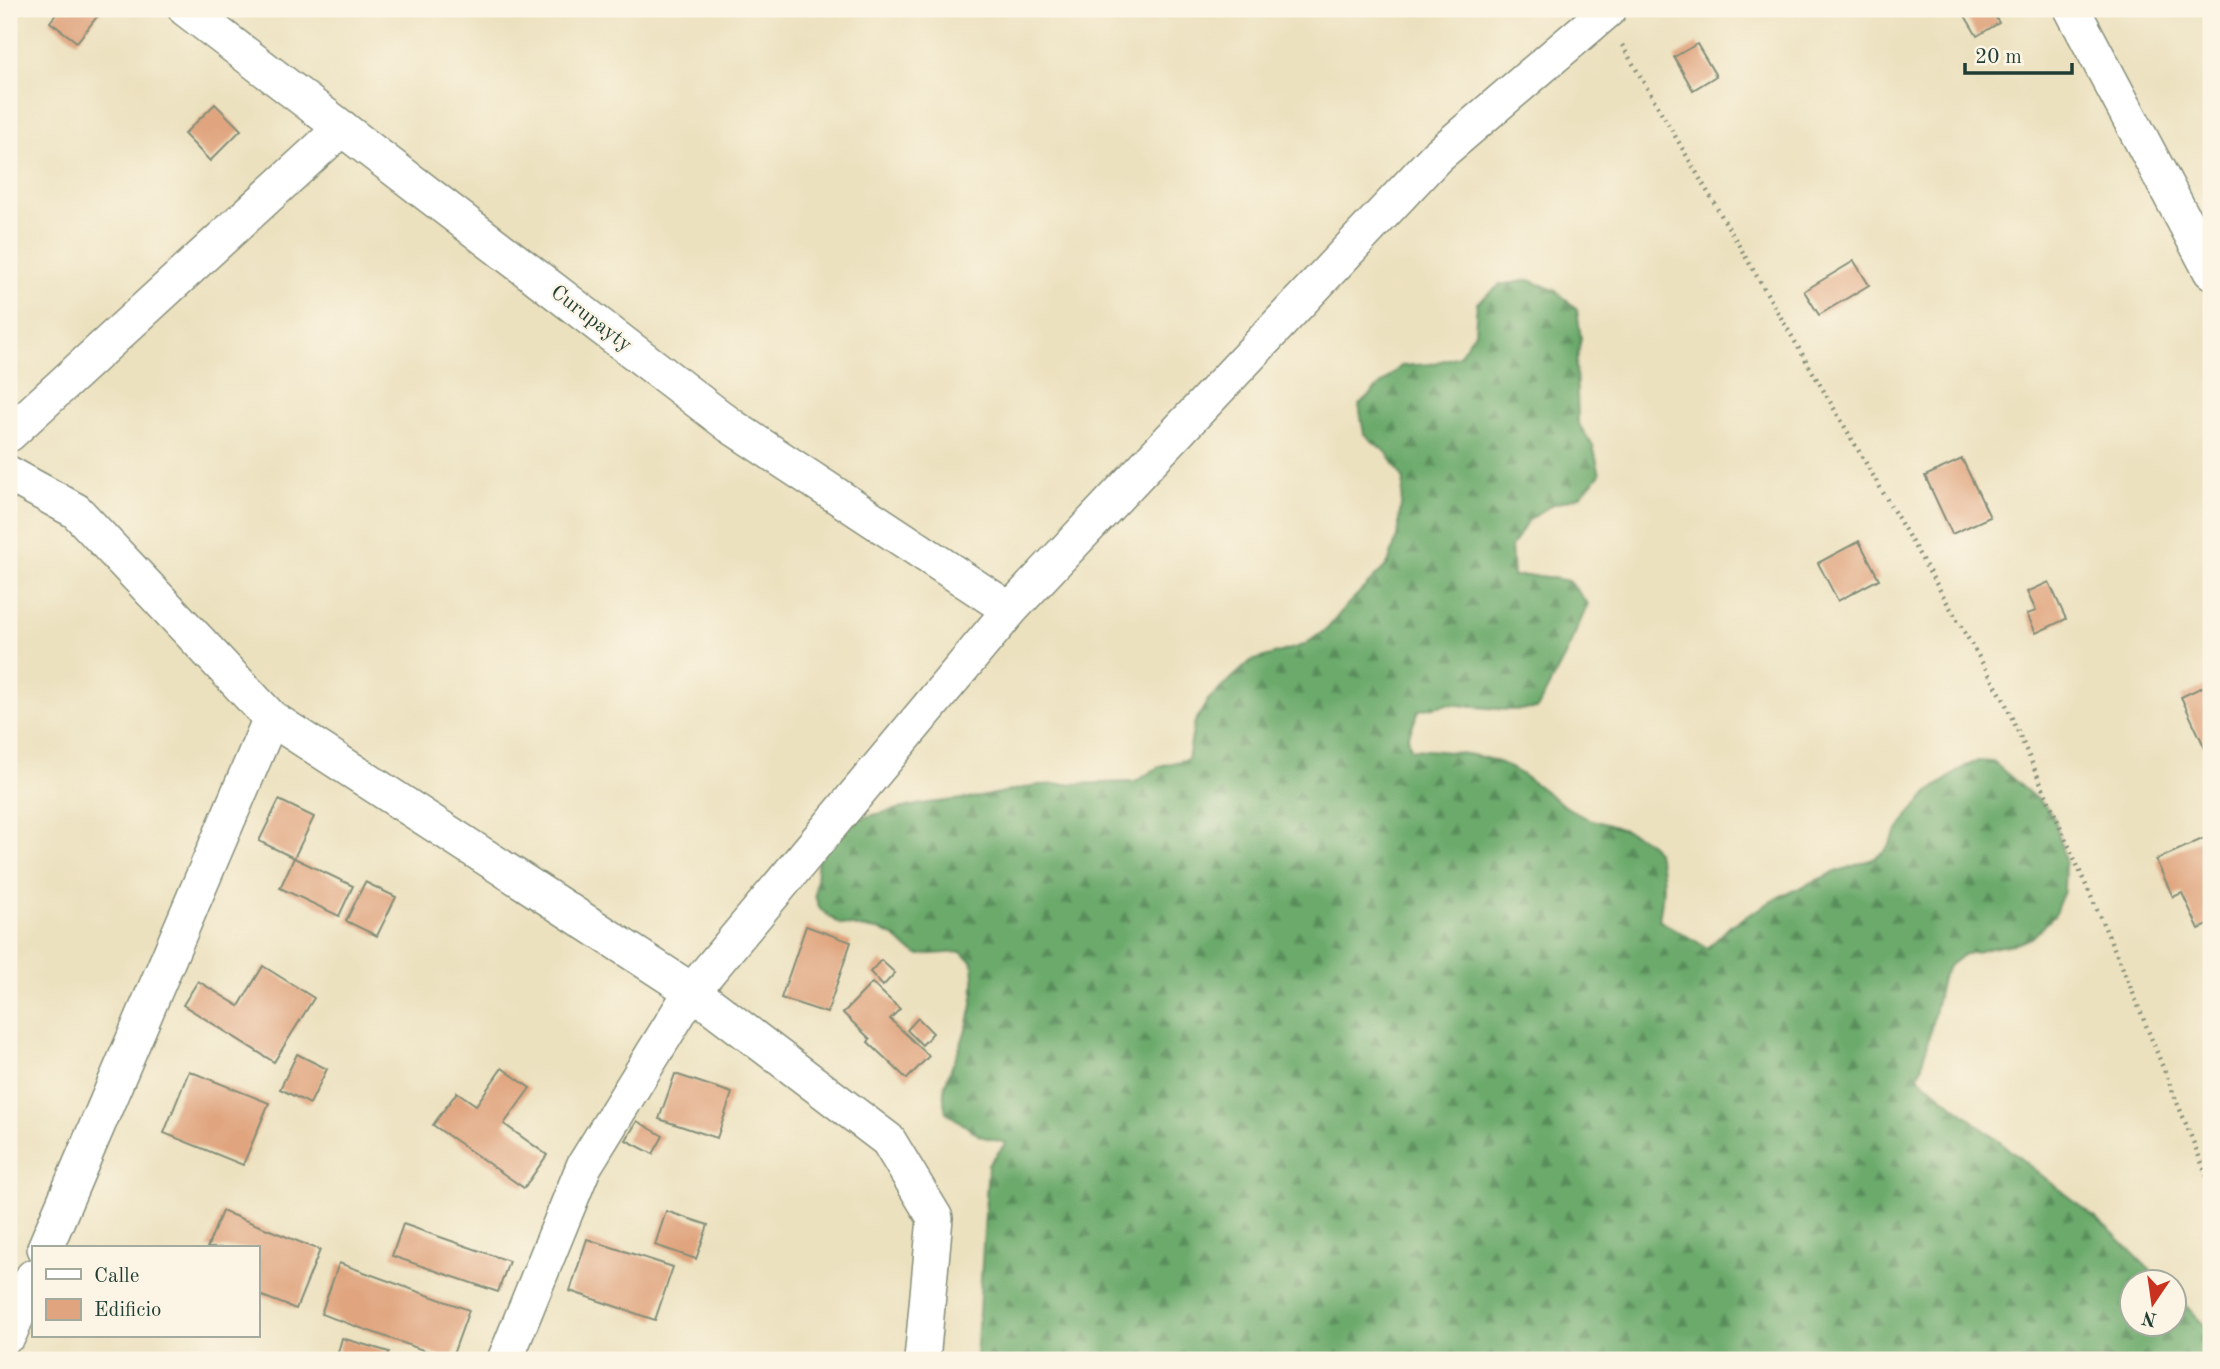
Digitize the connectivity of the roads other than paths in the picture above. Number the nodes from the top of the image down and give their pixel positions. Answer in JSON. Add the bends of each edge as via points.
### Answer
{"nodes":[{"id":1,"x":186,"y":9,"type":"edge"},
{"id":2,"x":2072,"y":9,"type":"edge"},
{"id":3,"x":1604,"y":10,"type":"edge"},
{"id":4,"x":342,"y":128,"type":"junction"},
{"id":5,"x":2211,"y":271,"type":"edge"},
{"id":6,"x":9,"y":434,"type":"edge"},
{"id":7,"x":9,"y":474,"type":"edge"},
{"id":8,"x":1010,"y":610,"type":"junction"},
{"id":9,"x":271,"y":718,"type":"junction"},
{"id":10,"x":692,"y":991,"type":"junction"},
{"id":11,"x":47,"y":1246,"type":"edge"},
{"id":12,"x":32,"y":1279,"type":"edge"},
{"id":13,"x":9,"y":1335,"type":"edge"},
{"id":14,"x":505,"y":1360,"type":"edge"},
{"id":15,"x":922,"y":1360,"type":"edge"}],
"edges":[{"from":1,"to":4,"type":"street","name":"Curupayty"},
{"from":2,"to":5,"type":"street"},
{"from":3,"to":8,"type":"street","via":[[1437,156]]},
{"from":4,"to":6,"type":"street"},
{"from":4,"to":8,"type":"street","name":"Curupayty","via":[[731,426]]},
{"from":7,"to":9,"type":"street","via":[[76,511]]},
{"from":8,"to":10,"type":"street"},
{"from":9,"to":10,"type":"street"},
{"from":9,"to":11,"type":"street"},
{"from":10,"to":14,"type":"street","via":[[584,1166]]},
{"from":10,"to":15,"type":"street","via":[[888,1140],[934,1218]]},
{"from":12,"to":13,"type":"street"}]}
